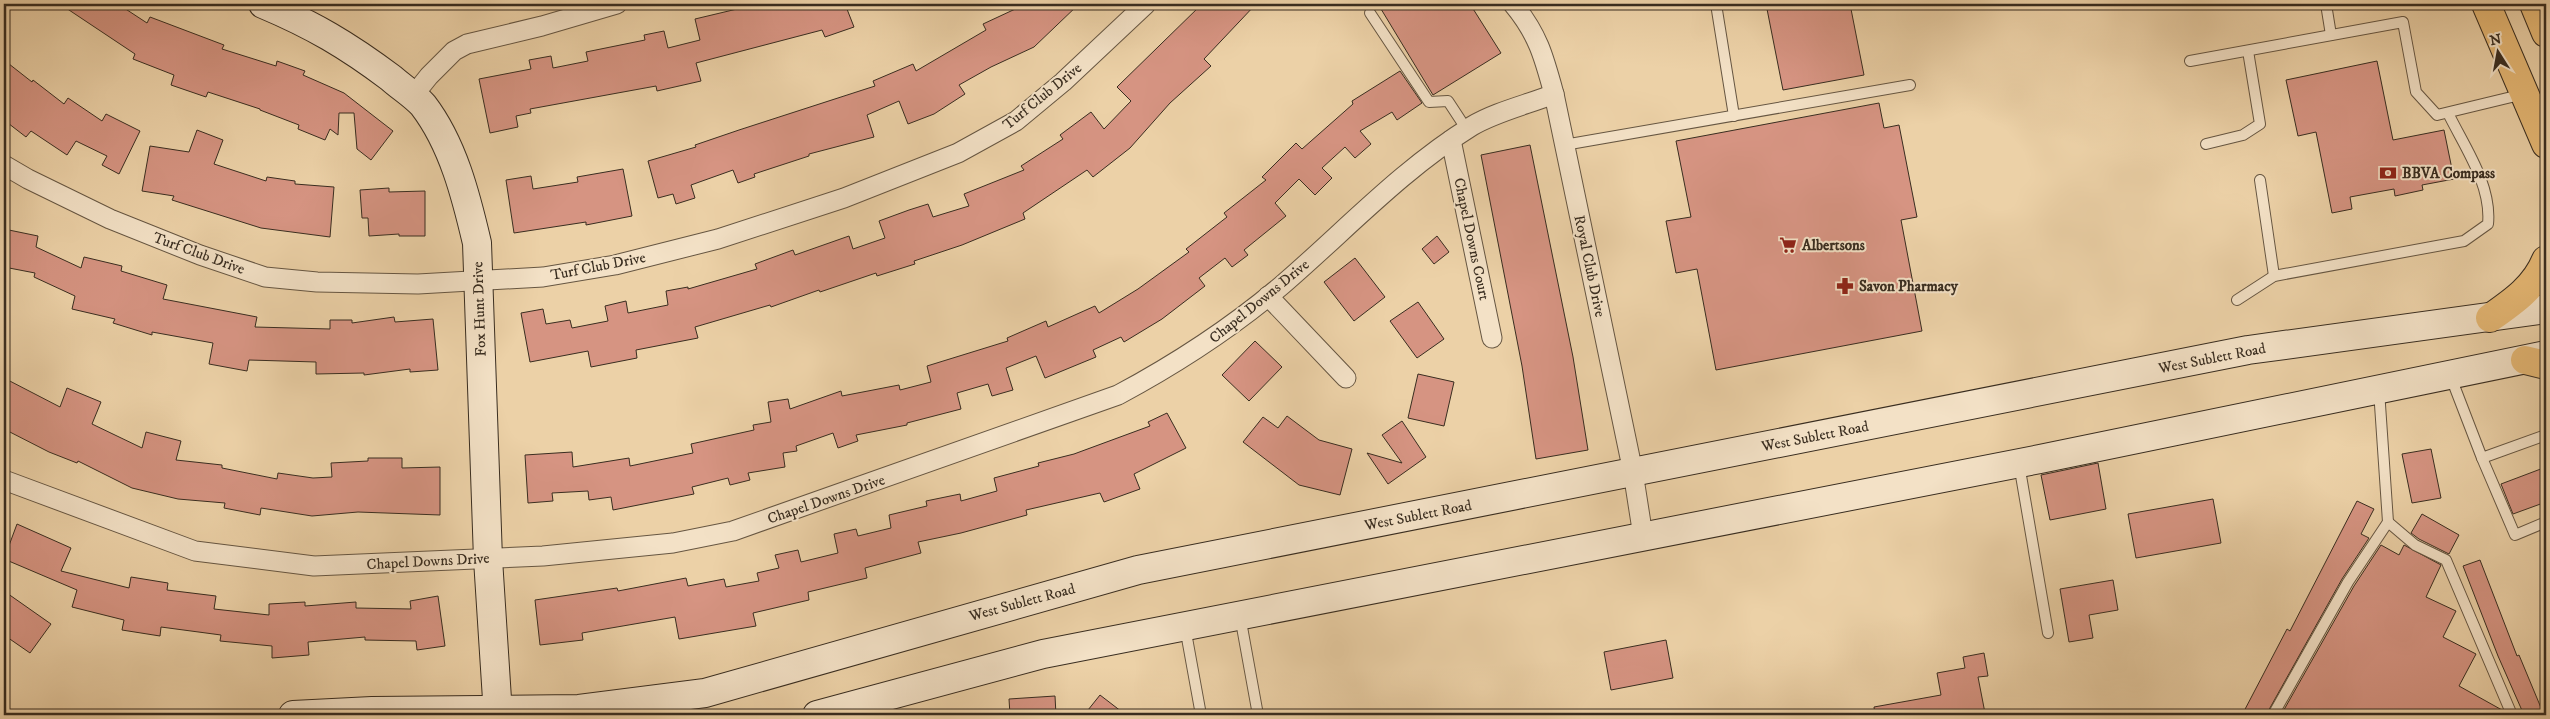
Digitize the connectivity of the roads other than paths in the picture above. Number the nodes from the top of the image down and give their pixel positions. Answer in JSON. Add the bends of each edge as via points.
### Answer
{"nodes":[{"id":1,"x":262,"y":4,"type":"edge"},
{"id":2,"x":617,"y":4,"type":"edge"},
{"id":3,"x":1146,"y":4,"type":"edge"},
{"id":4,"x":1514,"y":4,"type":"edge"},
{"id":5,"x":1716,"y":4,"type":"edge"},
{"id":6,"x":2326,"y":4,"type":"edge"},
{"id":7,"x":2486,"y":4,"type":"edge"},
{"id":8,"x":2534,"y":4,"type":"edge"},
{"id":9,"x":1370,"y":13,"type":"dead end"},
{"id":10,"x":2546,"y":33,"type":"edge"},
{"id":11,"x":2331,"y":35,"type":"junction"},
{"id":12,"x":2248,"y":51,"type":"junction"},
{"id":13,"x":2190,"y":61,"type":"dead end"},
{"id":14,"x":1910,"y":85,"type":"dead end"},
{"id":15,"x":1554,"y":94,"type":"junction"},
{"id":16,"x":2525,"y":94,"type":"junction"},
{"id":17,"x":413,"y":96,"type":"junction"},
{"id":18,"x":2448,"y":113,"type":"junction"},
{"id":19,"x":1734,"y":116,"type":"junction"},
{"id":20,"x":1459,"y":135,"type":"junction"},
{"id":21,"x":2206,"y":144,"type":"dead end"},
{"id":22,"x":2546,"y":144,"type":"edge"},
{"id":23,"x":1564,"y":145,"type":"junction"},
{"id":24,"x":4,"y":165,"type":"edge"},
{"id":25,"x":2260,"y":180,"type":"dead end"},
{"id":26,"x":2546,"y":260,"type":"edge"},
{"id":27,"x":2274,"y":276,"type":"junction"},
{"id":28,"x":478,"y":280,"type":"junction"},
{"id":29,"x":1268,"y":296,"type":"junction"},
{"id":30,"x":2237,"y":300,"type":"dead end"},
{"id":31,"x":2546,"y":309,"type":"edge"},
{"id":32,"x":2490,"y":318,"type":"junction"},
{"id":33,"x":1492,"y":338,"type":"dead end"},
{"id":34,"x":2539,"y":360,"type":"edge"},
{"id":35,"x":2450,"y":375,"type":"junction"},
{"id":36,"x":1346,"y":378,"type":"dead end"},
{"id":37,"x":2378,"y":389,"type":"junction"},
{"id":38,"x":2546,"y":435,"type":"edge"},
{"id":39,"x":2482,"y":458,"type":"junction"},
{"id":40,"x":2019,"y":463,"type":"junction"},
{"id":41,"x":1633,"y":472,"type":"junction"},
{"id":42,"x":4,"y":480,"type":"edge"},
{"id":43,"x":2388,"y":522,"type":"junction"},
{"id":44,"x":2546,"y":522,"type":"edge"},
{"id":45,"x":1643,"y":536,"type":"junction"},
{"id":46,"x":488,"y":558,"type":"junction"},
{"id":47,"x":1240,"y":616,"type":"junction"},
{"id":48,"x":1184,"y":626,"type":"junction"},
{"id":49,"x":2048,"y":633,"type":"dead end"},
{"id":50,"x":498,"y":713,"type":"edge"},
{"id":51,"x":293,"y":715,"type":"edge"},
{"id":52,"x":817,"y":715,"type":"edge"},
{"id":53,"x":1201,"y":715,"type":"edge"},
{"id":54,"x":1258,"y":715,"type":"edge"},
{"id":55,"x":2273,"y":715,"type":"edge"},
{"id":56,"x":2512,"y":715,"type":"edge"}],
"edges":[{"from":1,"to":17,"type":"main road","name":"Fox Hunt Drive","via":[[313,25],[360,54]]},
{"from":2,"to":17,"type":"street","via":[[467,44],[454,51]]},
{"from":3,"to":28,"type":"street","name":"Turf Club Drive","via":[[1064,82],[1016,121],[958,153],[844,198],[718,239],[615,265],[543,277]]},
{"from":4,"to":15,"type":"street","name":"Royal Club Drive","via":[[1530,25]]},
{"from":5,"to":19,"type":"lane"},
{"from":6,"to":11,"type":"lane"},
{"from":7,"to":16,"type":"main road"},
{"from":8,"to":10,"type":"main road"},
{"from":9,"to":20,"type":"lane","via":[[1429,102],[1448,101]]},
{"from":11,"to":12,"type":"lane"},
{"from":11,"to":18,"type":"lane","via":[[2403,22],[2416,92],[2437,115]]},
{"from":12,"to":13,"type":"lane"},
{"from":12,"to":21,"type":"lane","via":[[2260,124],[2243,135]]},
{"from":14,"to":19,"type":"lane"},
{"from":15,"to":20,"type":"street","name":"Chapel Downs Drive","via":[[1475,124]]},
{"from":15,"to":23,"type":"street","name":"Royal Club Drive"},
{"from":16,"to":18,"type":"lane"},
{"from":16,"to":22,"type":"main road"},
{"from":17,"to":28,"type":"main road","name":"Fox Hunt Drive","via":[[423,105],[445,142],[466,198],[477,243]]},
{"from":18,"to":27,"type":"lane","via":[[2484,187],[2490,210],[2488,224],[2464,241]]},
{"from":19,"to":23,"type":"lane"},
{"from":20,"to":29,"type":"street","name":"Chapel Downs Drive","via":[[1418,164]]},
{"from":20,"to":33,"type":"street","name":"Chapel Downs Court"},
{"from":23,"to":41,"type":"street","name":"Royal Club Drive"},
{"from":24,"to":28,"type":"street","name":"Turf Club Drive","via":[[110,219],[266,277],[317,282],[418,284]]},
{"from":25,"to":27,"type":"lane"},
{"from":26,"to":32,"type":"main road","via":[[2524,294]]},
{"from":27,"to":30,"type":"lane"},
{"from":28,"to":46,"type":"main road","name":"Fox Hunt Drive"},
{"from":29,"to":36,"type":"street"},
{"from":29,"to":46,"type":"street","name":"Chapel Downs Drive","via":[[1228,329],[1158,374],[1118,395],[790,513],[733,531],[673,543]]},
{"from":31,"to":32,"type":"main road","name":"West Sublett Road"},
{"from":32,"to":41,"type":"main road","name":"West Sublett Road","via":[[2248,350]]},
{"from":34,"to":35,"type":"main road"},
{"from":35,"to":37,"type":"main road"},
{"from":35,"to":39,"type":"lane"},
{"from":37,"to":40,"type":"main road"},
{"from":37,"to":43,"type":"lane"},
{"from":38,"to":39,"type":"lane"},
{"from":39,"to":44,"type":"lane","via":[[2515,535]]},
{"from":40,"to":45,"type":"main road"},
{"from":40,"to":49,"type":"lane"},
{"from":41,"to":45,"type":"street","name":"Royal Club Drive"},
{"from":41,"to":50,"type":"main road","name":"West Sublett Road","via":[[1138,570],[705,692],[579,709]]},
{"from":42,"to":46,"type":"street","name":"Chapel Downs Drive","via":[[195,551],[314,566]]},
{"from":43,"to":55,"type":"lane","via":[[2348,582]]},
{"from":43,"to":56,"type":"lane","via":[[2414,545],[2446,560]]},
{"from":45,"to":47,"type":"main road"},
{"from":46,"to":50,"type":"main road","name":"Fox Hunt Drive"},
{"from":47,"to":48,"type":"main road"},
{"from":47,"to":54,"type":"lane"},
{"from":48,"to":52,"type":"main road","via":[[1043,654]]},
{"from":48,"to":53,"type":"lane"},
{"from":50,"to":51,"type":"main road","name":"West Sublett Road"}]}
